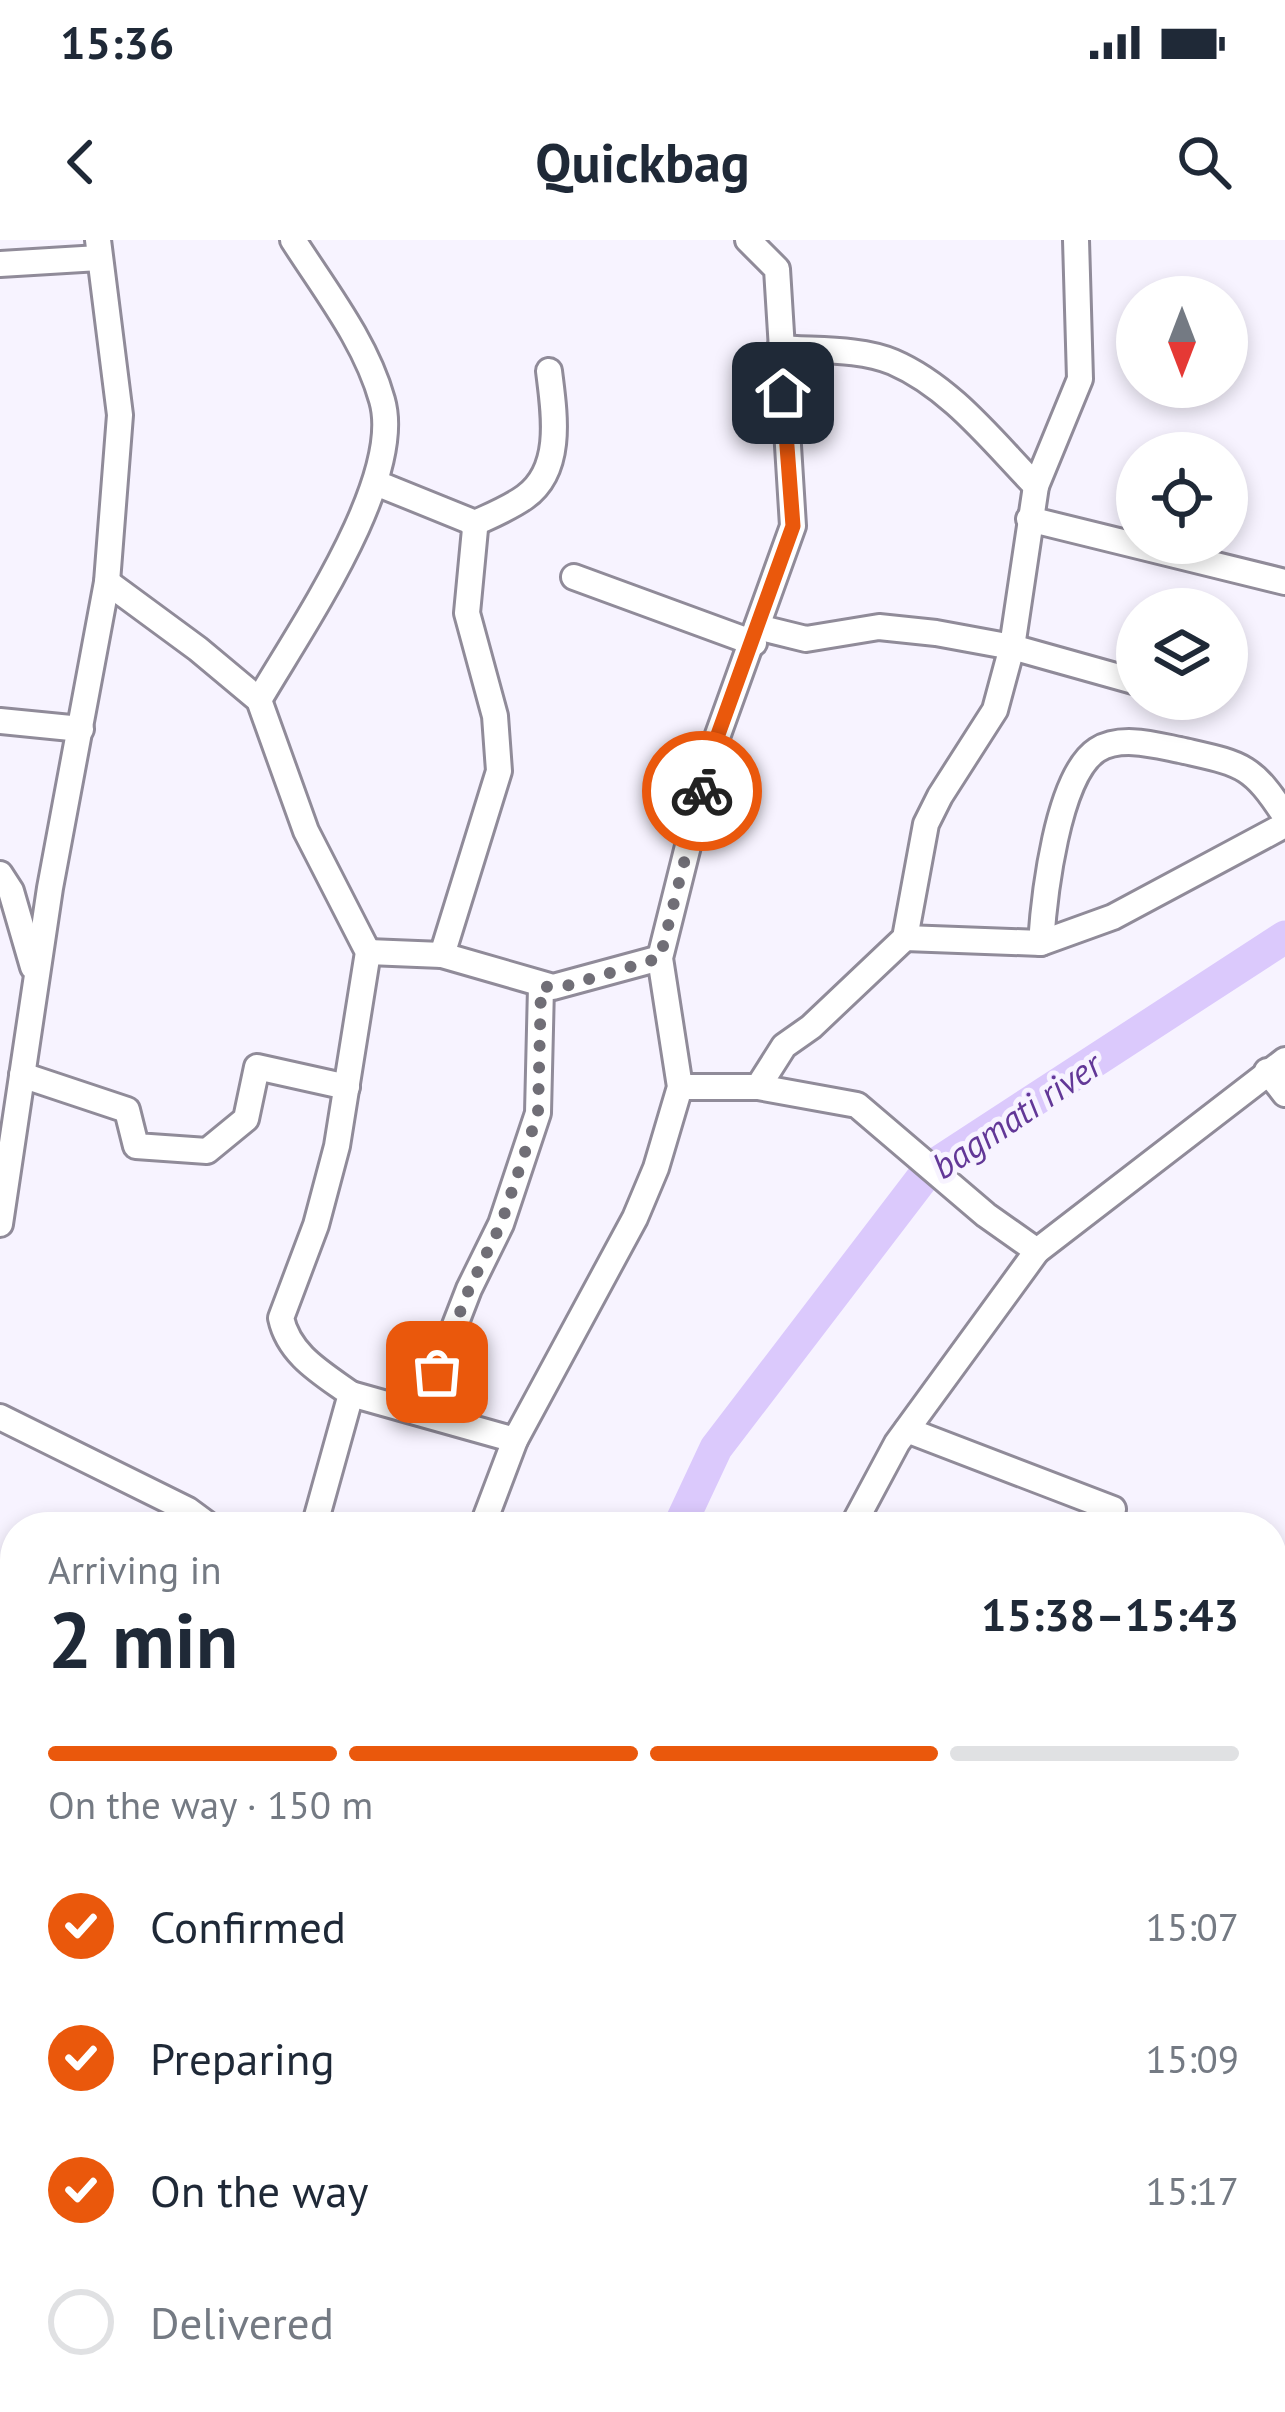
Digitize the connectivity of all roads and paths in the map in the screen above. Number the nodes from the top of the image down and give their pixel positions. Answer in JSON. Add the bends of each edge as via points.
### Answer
{"nodes":[{"id":1,"x":293,"y":240,"type":"edge"},
{"id":2,"x":748,"y":240,"type":"edge"},
{"id":3,"x":779,"y":240,"type":"edge"},
{"id":4,"x":1076,"y":240,"type":"edge"},
{"id":5,"x":98,"y":249,"type":"edge"},
{"id":6,"x":0,"y":264,"type":"edge"},
{"id":7,"x":777,"y":269,"type":"junction"},
{"id":8,"x":780,"y":348,"type":"junction"},
{"id":9,"x":549,"y":371,"type":"dead end"},
{"id":10,"x":376,"y":483,"type":"junction"},
{"id":11,"x":1036,"y":486,"type":"junction"},
{"id":12,"x":1029,"y":519,"type":"junction"},
{"id":13,"x":473,"y":524,"type":"junction"},
{"id":14,"x":574,"y":577,"type":"dead end"},
{"id":15,"x":106,"y":582,"type":"junction"},
{"id":16,"x":1285,"y":582,"type":"edge"},
{"id":17,"x":755,"y":635,"type":"junction"},
{"id":18,"x":1012,"y":647,"type":"junction"},
{"id":19,"x":1116,"y":676,"type":"edge"},
{"id":20,"x":259,"y":700,"type":"junction"},
{"id":21,"x":0,"y":721,"type":"edge"},
{"id":22,"x":81,"y":729,"type":"junction"},
{"id":23,"x":1285,"y":821,"type":"edge"},
{"id":24,"x":0,"y":874,"type":"edge"},
{"id":25,"x":905,"y":938,"type":"junction"},
{"id":26,"x":1041,"y":943,"type":"junction"},
{"id":27,"x":368,"y":952,"type":"junction"},
{"id":28,"x":442,"y":955,"type":"junction"},
{"id":29,"x":660,"y":958,"type":"junction"},
{"id":30,"x":36,"y":977,"type":"junction"},
{"id":31,"x":541,"y":987,"type":"junction"},
{"id":32,"x":1276,"y":1065,"type":"edge"},
{"id":33,"x":22,"y":1075,"type":"junction"},
{"id":34,"x":347,"y":1087,"type":"junction"},
{"id":35,"x":680,"y":1087,"type":"junction"},
{"id":36,"x":758,"y":1087,"type":"junction"},
{"id":37,"x":1285,"y":1094,"type":"edge"},
{"id":38,"x":0,"y":1224,"type":"edge"},
{"id":39,"x":1037,"y":1251,"type":"junction"},
{"id":40,"x":351,"y":1394,"type":"junction"},
{"id":41,"x":421,"y":1413,"type":"junction"},
{"id":42,"x":0,"y":1418,"type":"edge"},
{"id":43,"x":907,"y":1430,"type":"junction"},
{"id":44,"x":515,"y":1440,"type":"junction"},
{"id":45,"x":1113,"y":1509,"type":"dead end"},
{"id":46,"x":171,"y":1512,"type":"edge"},
{"id":47,"x":318,"y":1512,"type":"edge"},
{"id":48,"x":488,"y":1512,"type":"edge"},
{"id":49,"x":861,"y":1512,"type":"edge"}],
"edges":[{"from":1,"to":10,"type":"street","via":[[346,323],[384,404]]},
{"from":2,"to":7,"type":"street"},
{"from":3,"to":7,"type":"street"},
{"from":4,"to":11,"type":"street","via":[[1080,379]]},
{"from":5,"to":6,"type":"street"},
{"from":5,"to":15,"type":"street","via":[[120,415]]},
{"from":7,"to":8,"type":"street"},
{"from":8,"to":11,"type":"street","via":[[892,362],[961,409]]},
{"from":8,"to":17,"type":"street","via":[[793,526]]},
{"from":9,"to":13,"type":"street","via":[[549,464],[524,498]]},
{"from":10,"to":13,"type":"street"},
{"from":10,"to":20,"type":"street"},
{"from":11,"to":12,"type":"street"},
{"from":12,"to":16,"type":"street"},
{"from":12,"to":18,"type":"street"},
{"from":13,"to":28,"type":"street","via":[[467,613],[495,716],[499,771]]},
{"from":14,"to":17,"type":"street"},
{"from":15,"to":20,"type":"street"},
{"from":15,"to":22,"type":"street"},
{"from":17,"to":18,"type":"street","via":[[806,639],[879,627]]},
{"from":17,"to":29,"type":"street","via":[[711,754]]},
{"from":18,"to":19,"type":"street"},
{"from":18,"to":25,"type":"street","via":[[995,710],[926,824]]},
{"from":20,"to":27,"type":"street","via":[[305,831]]},
{"from":21,"to":22,"type":"street"},
{"from":22,"to":30,"type":"street"},
{"from":23,"to":26,"type":"street","via":[[1113,917]]},
{"from":23,"to":26,"type":"street","via":[[1261,779],[1238,766],[1129,742],[1096,750],[1072,788],[1046,871]]},
{"from":24,"to":30,"type":"street"},
{"from":25,"to":26,"type":"street"},
{"from":25,"to":36,"type":"street","via":[[784,1046]]},
{"from":27,"to":28,"type":"street"},
{"from":27,"to":34,"type":"street"},
{"from":28,"to":31,"type":"street"},
{"from":29,"to":31,"type":"street"},
{"from":29,"to":35,"type":"street"},
{"from":30,"to":33,"type":"street"},
{"from":31,"to":41,"type":"street","via":[[538,1113]]},
{"from":32,"to":37,"type":"street"},
{"from":32,"to":39,"type":"street"},
{"from":33,"to":34,"type":"street","via":[[127,1110],[136,1146],[207,1151],[246,1119],[257,1067]]},
{"from":33,"to":38,"type":"street"},
{"from":34,"to":40,"type":"street","via":[[325,1194],[281,1318],[304,1359]]},
{"from":35,"to":36,"type":"street"},
{"from":35,"to":44,"type":"street","via":[[635,1218]]},
{"from":36,"to":39,"type":"street","via":[[857,1105]]},
{"from":39,"to":43,"type":"street"},
{"from":40,"to":41,"type":"street"},
{"from":40,"to":47,"type":"street"},
{"from":41,"to":44,"type":"street"},
{"from":42,"to":46,"type":"street"},
{"from":43,"to":45,"type":"street"},
{"from":43,"to":49,"type":"street"},
{"from":44,"to":48,"type":"street"}]}
